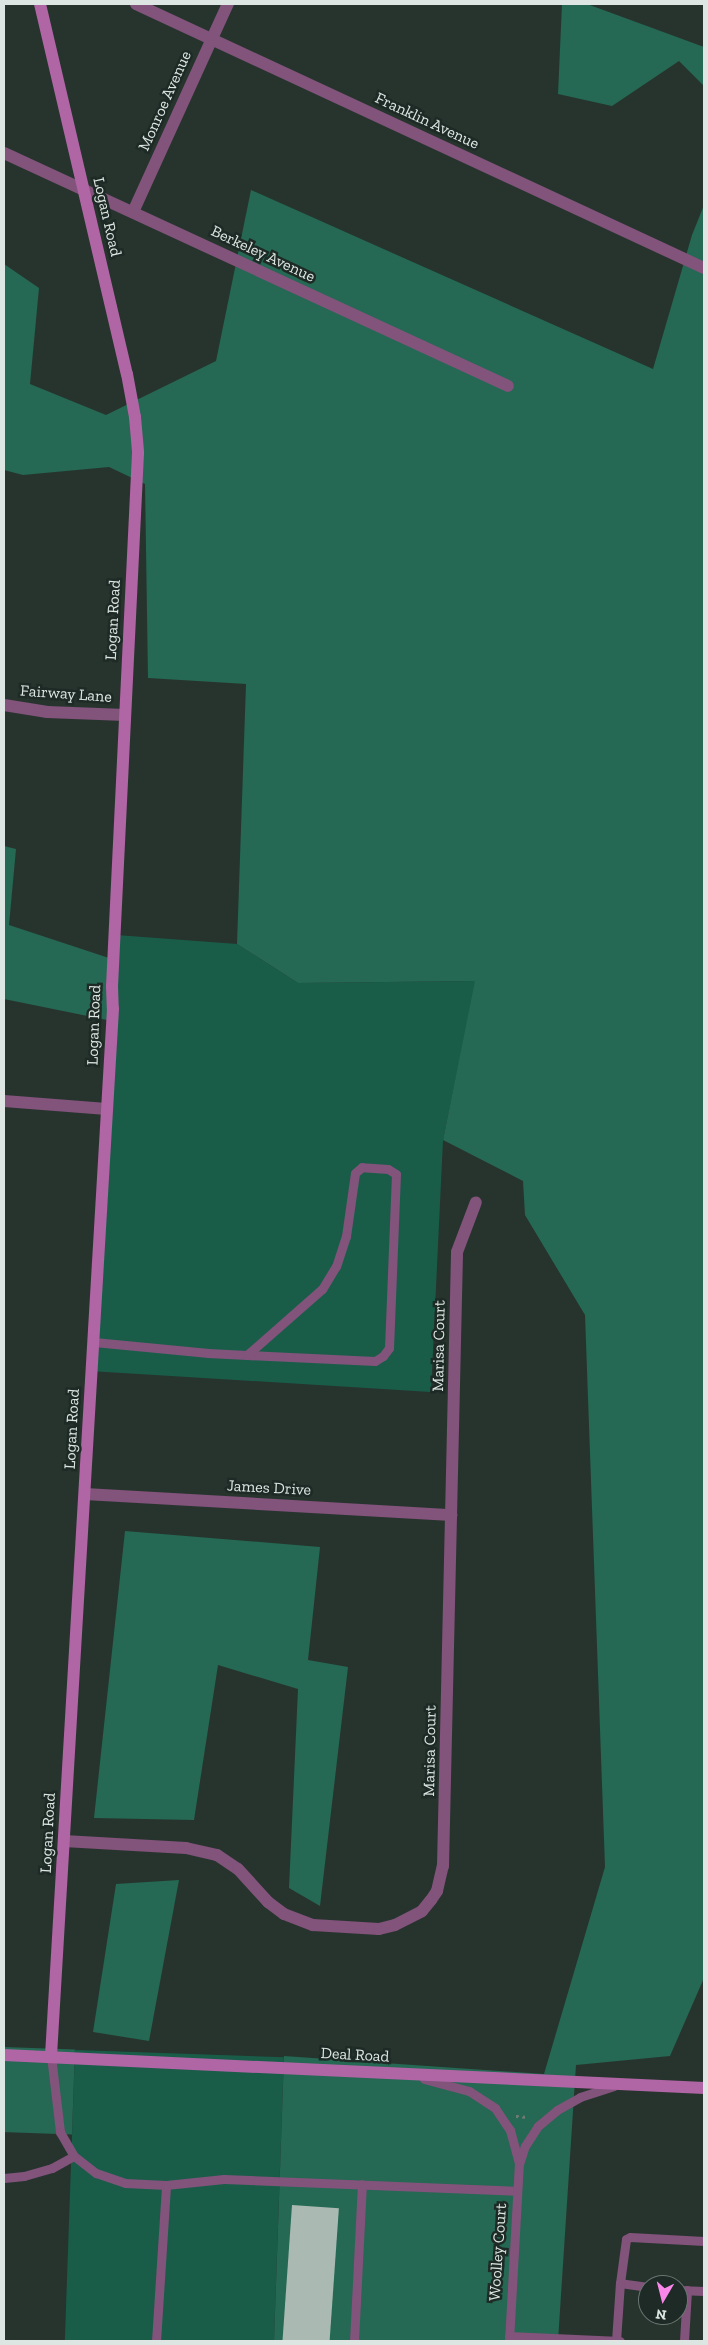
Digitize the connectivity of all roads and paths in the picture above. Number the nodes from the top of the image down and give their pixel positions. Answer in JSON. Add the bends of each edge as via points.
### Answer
{"nodes":[{"id":1,"x":40,"y":4,"type":"edge"},
{"id":2,"x":136,"y":4,"type":"edge"},
{"id":3,"x":228,"y":4,"type":"edge"},
{"id":4,"x":211,"y":38,"type":"junction"},
{"id":5,"x":4,"y":152,"type":"edge"},
{"id":6,"x":84,"y":191,"type":"junction"},
{"id":7,"x":133,"y":212,"type":"junction"},
{"id":8,"x":704,"y":268,"type":"edge"},
{"id":9,"x":508,"y":386,"type":"dead end"},
{"id":10,"x":4,"y":705,"type":"edge"},
{"id":11,"x":125,"y":715,"type":"junction"},
{"id":12,"x":4,"y":1101,"type":"edge"},
{"id":13,"x":107,"y":1108,"type":"junction"},
{"id":14,"x":476,"y":1202,"type":"dead end"},
{"id":15,"x":94,"y":1342,"type":"junction"},
{"id":16,"x":247,"y":1355,"type":"junction"},
{"id":17,"x":85,"y":1494,"type":"junction"},
{"id":18,"x":451,"y":1515,"type":"junction"},
{"id":19,"x":64,"y":1841,"type":"junction"},
{"id":20,"x":4,"y":2055,"type":"edge"},
{"id":21,"x":51,"y":2056,"type":"junction"},
{"id":22,"x":410,"y":2074,"type":"junction"},
{"id":23,"x":618,"y":2084,"type":"junction"},
{"id":24,"x":704,"y":2088,"type":"edge"},
{"id":25,"x":510,"y":2116,"type":"dead end"},
{"id":26,"x":528,"y":2117,"type":"dead end"},
{"id":27,"x":74,"y":2156,"type":"junction"},
{"id":28,"x":519,"y":2164,"type":"junction"},
{"id":29,"x":4,"y":2178,"type":"edge"},
{"id":30,"x":362,"y":2184,"type":"junction"},
{"id":31,"x":166,"y":2185,"type":"junction"},
{"id":32,"x":517,"y":2191,"type":"junction"},
{"id":33,"x":704,"y":2241,"type":"edge"},
{"id":34,"x":620,"y":2283,"type":"junction"},
{"id":35,"x":638,"y":2286,"type":"edge"},
{"id":36,"x":688,"y":2290,"type":"edge"},
{"id":37,"x":704,"y":2291,"type":"edge"},
{"id":38,"x":683,"y":2325,"type":"edge"},
{"id":39,"x":509,"y":2339,"type":"edge"},
{"id":40,"x":156,"y":2341,"type":"edge"},
{"id":41,"x":354,"y":2341,"type":"edge"},
{"id":42,"x":616,"y":2341,"type":"edge"},
{"id":43,"x":620,"y":2341,"type":"edge"},
{"id":44,"x":684,"y":2341,"type":"edge"}],
"edges":[{"from":1,"to":6,"type":"street","name":"Logan Road"},
{"from":2,"to":4,"type":"street","name":"Franklin Avenue"},
{"from":3,"to":4,"type":"street","name":"Monroe Avenue"},
{"from":4,"to":7,"type":"street","name":"Monroe Avenue"},
{"from":4,"to":8,"type":"street","name":"Franklin Avenue"},
{"from":5,"to":6,"type":"street","name":"Berkeley Avenue"},
{"from":6,"to":7,"type":"street","name":"Berkeley Avenue"},
{"from":6,"to":11,"type":"street","name":"Logan Road","via":[[127,374],[138,453]]},
{"from":7,"to":9,"type":"street","name":"Berkeley Avenue"},
{"from":10,"to":11,"type":"street","name":"Fairway Lane","via":[[47,712]]},
{"from":11,"to":13,"type":"street","name":"Logan Road"},
{"from":12,"to":13,"type":"street"},
{"from":13,"to":15,"type":"street","name":"Logan Road"},
{"from":14,"to":18,"type":"street","name":"Marisa Court","via":[[457,1252]]},
{"from":15,"to":16,"type":"lane"},
{"from":15,"to":17,"type":"street","name":"Logan Road"},
{"from":16,"to":16,"type":"lane","via":[[375,1361],[383,1356],[389,1348],[396,1174],[388,1169],[362,1167],[355,1173],[346,1236],[336,1266],[322,1289]]},
{"from":17,"to":18,"type":"street","name":"James Drive"},
{"from":17,"to":19,"type":"street","name":"Logan Road"},
{"from":18,"to":19,"type":"street","name":"Marisa Court","via":[[443,1866],[437,1891],[422,1911],[395,1926],[379,1929],[313,1925],[284,1914],[273,1906],[238,1869],[218,1855],[186,1848]]},
{"from":19,"to":21,"type":"street","name":"Logan Road"},
{"from":20,"to":21,"type":"street","name":"Deal Road"},
{"from":21,"to":22,"type":"street","name":"Deal Road"},
{"from":21,"to":27,"type":"lane","via":[[60,2132]]},
{"from":22,"to":23,"type":"street","name":"Deal Road"},
{"from":22,"to":28,"type":"lane","name":"Woolley Court","via":[[469,2091],[495,2108],[510,2130]]},
{"from":23,"to":24,"type":"street","name":"Deal Road"},
{"from":23,"to":28,"type":"lane","name":"Woolley Court","via":[[580,2097],[556,2110],[538,2126],[525,2146]]},
{"from":25,"to":26,"type":"path"},
{"from":27,"to":29,"type":"lane","via":[[52,2168]]},
{"from":27,"to":31,"type":"lane","via":[[96,2173],[125,2183]]},
{"from":28,"to":32,"type":"lane","name":"Woolley Court"},
{"from":30,"to":31,"type":"lane","via":[[224,2179]]},
{"from":30,"to":32,"type":"lane"},
{"from":30,"to":41,"type":"lane"},
{"from":31,"to":40,"type":"lane"},
{"from":32,"to":39,"type":"lane","name":"Woolley Court"},
{"from":33,"to":34,"type":"lane","via":[[630,2237],[624,2244]]},
{"from":34,"to":35,"type":"lane"},
{"from":34,"to":42,"type":"lane"},
{"from":36,"to":37,"type":"lane"},
{"from":38,"to":44,"type":"lane"},
{"from":39,"to":42,"type":"lane"},
{"from":42,"to":43,"type":"lane"}]}
